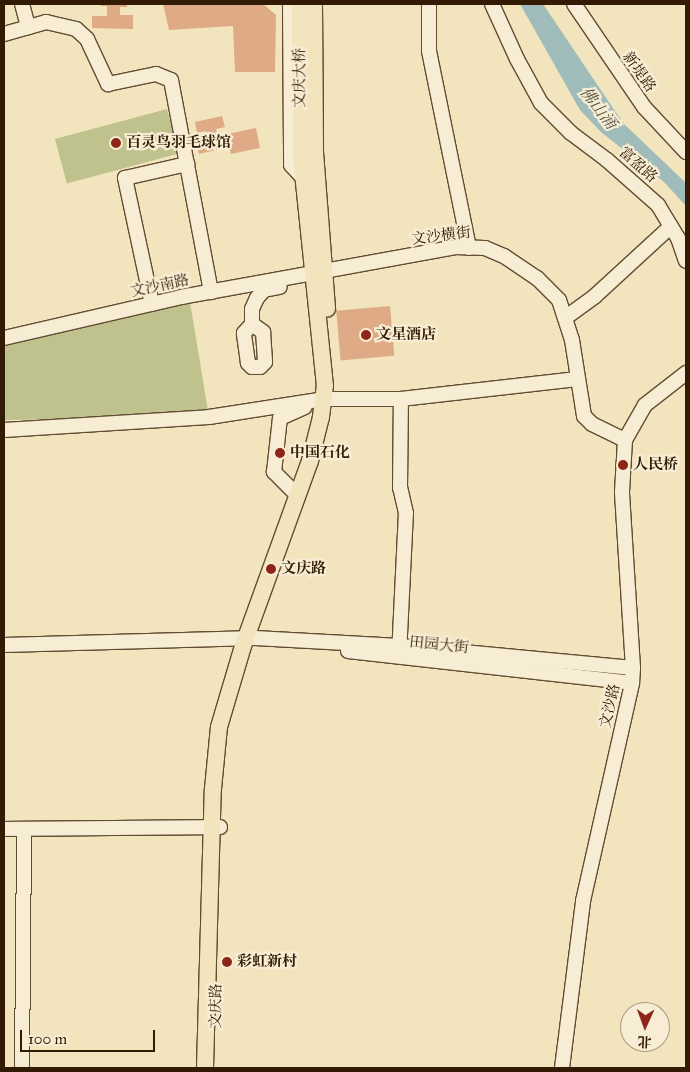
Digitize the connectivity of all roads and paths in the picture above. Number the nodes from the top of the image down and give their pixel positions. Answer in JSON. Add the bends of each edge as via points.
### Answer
{"nodes":[{"id":1,"x":22,"y":4,"type":"edge"},
{"id":2,"x":290,"y":4,"type":"edge"},
{"id":3,"x":300,"y":4,"type":"edge"},
{"id":4,"x":314,"y":4,"type":"edge"},
{"id":5,"x":429,"y":4,"type":"edge"},
{"id":6,"x":492,"y":4,"type":"edge"},
{"id":7,"x":574,"y":4,"type":"edge"},
{"id":8,"x":28,"y":27,"type":"junction"},
{"id":9,"x":4,"y":34,"type":"edge"},
{"id":10,"x":308,"y":152,"type":"junction"},
{"id":11,"x":686,"y":152,"type":"edge"},
{"id":12,"x":187,"y":164,"type":"junction"},
{"id":13,"x":303,"y":178,"type":"junction"},
{"id":14,"x":671,"y":226,"type":"junction"},
{"id":15,"x":469,"y":248,"type":"junction"},
{"id":16,"x":686,"y":261,"type":"edge"},
{"id":17,"x":318,"y":272,"type":"junction"},
{"id":18,"x":211,"y":292,"type":"junction"},
{"id":19,"x":152,"y":304,"type":"junction"},
{"id":20,"x":565,"y":318,"type":"junction"},
{"id":21,"x":252,"y":324,"type":"dead end"},
{"id":22,"x":4,"y":338,"type":"edge"},
{"id":23,"x":686,"y":373,"type":"edge"},
{"id":24,"x":577,"y":379,"type":"junction"},
{"id":25,"x":329,"y":399,"type":"junction"},
{"id":26,"x":401,"y":399,"type":"junction"},
{"id":27,"x":4,"y":430,"type":"edge"},
{"id":28,"x":625,"y":440,"type":"junction"},
{"id":29,"x":297,"y":495,"type":"junction"},
{"id":30,"x":251,"y":641,"type":"junction"},
{"id":31,"x":4,"y":645,"type":"edge"},
{"id":32,"x":400,"y":652,"type":"junction"},
{"id":33,"x":634,"y":668,"type":"junction"},
{"id":34,"x":632,"y":683,"type":"junction"},
{"id":35,"x":216,"y":827,"type":"junction"},
{"id":36,"x":4,"y":829,"type":"edge"},
{"id":37,"x":24,"y":829,"type":"junction"},
{"id":38,"x":22,"y":1068,"type":"edge"},
{"id":39,"x":205,"y":1068,"type":"edge"},
{"id":40,"x":214,"y":1068,"type":"edge"},
{"id":41,"x":562,"y":1068,"type":"edge"}],
"edges":[{"from":1,"to":8,"type":"street"},
{"from":2,"to":13,"type":"street","via":[[291,165]]},
{"from":3,"to":10,"type":"main road","name":"文庆大桥"},
{"from":4,"to":10,"type":"main road","name":"文庆大桥"},
{"from":5,"to":15,"type":"street","via":[[429,51]]},
{"from":6,"to":14,"type":"street","name":"富盈路","via":[[541,102],[572,133],[658,205]]},
{"from":7,"to":11,"type":"street","name":"新堤路","via":[[644,108]]},
{"from":8,"to":9,"type":"street"},
{"from":8,"to":12,"type":"street","via":[[46,22],[76,29],[87,39],[108,84],[156,74],[171,80]]},
{"from":10,"to":13,"type":"main road","name":"文庆路"},
{"from":10,"to":17,"type":"main road","name":"文庆路"},
{"from":12,"to":18,"type":"street"},
{"from":12,"to":19,"type":"street","via":[[125,178]]},
{"from":13,"to":17,"type":"main road","name":"文庆路"},
{"from":14,"to":16,"type":"street","name":"富盈路"},
{"from":14,"to":20,"type":"street","via":[[595,296]]},
{"from":15,"to":17,"type":"street","name":"文沙横街","via":[[455,247]]},
{"from":15,"to":20,"type":"street","name":"文沙横街","via":[[486,248],[498,253],[537,278],[558,300]]},
{"from":17,"to":18,"type":"street","name":"文沙南路"},
{"from":17,"to":21,"type":"street","via":[[294,284],[264,290],[252,309]]},
{"from":17,"to":25,"type":"main road","name":"文庆路"},
{"from":18,"to":19,"type":"street","name":"文沙南路"},
{"from":19,"to":22,"type":"street","name":"文沙南路"},
{"from":20,"to":24,"type":"street","name":"文沙横街","via":[[572,340]]},
{"from":23,"to":28,"type":"street","name":"文沙路","via":[[645,405]]},
{"from":24,"to":26,"type":"street"},
{"from":24,"to":28,"type":"street","name":"文沙横街","via":[[584,416],[592,424]]},
{"from":25,"to":26,"type":"street"},
{"from":25,"to":27,"type":"street","via":[[209,417]]},
{"from":25,"to":29,"type":"main road","name":"文庆路"},
{"from":25,"to":29,"type":"street","via":[[280,418],[274,472]]},
{"from":25,"to":30,"type":"main road","name":"文庆路","via":[[325,447]]},
{"from":26,"to":32,"type":"street","via":[[400,488],[406,513]]},
{"from":28,"to":33,"type":"street","name":"文沙路","via":[[622,492]]},
{"from":29,"to":30,"type":"main road","name":"文庆路"},
{"from":30,"to":31,"type":"street","name":"田园大街"},
{"from":30,"to":32,"type":"street","name":"田园大街"},
{"from":30,"to":35,"type":"main road","name":"文庆路","via":[[229,726]]},
{"from":32,"to":33,"type":"street","name":"田园大街"},
{"from":32,"to":34,"type":"street","name":"田园大街"},
{"from":33,"to":34,"type":"street","name":"文沙路"},
{"from":34,"to":41,"type":"street","name":"文沙路","via":[[583,901]]},
{"from":35,"to":37,"type":"street"},
{"from":35,"to":39,"type":"main road","name":"文庆路"},
{"from":35,"to":40,"type":"main road","name":"文庆路"},
{"from":36,"to":37,"type":"street"},
{"from":37,"to":38,"type":"street"}]}
